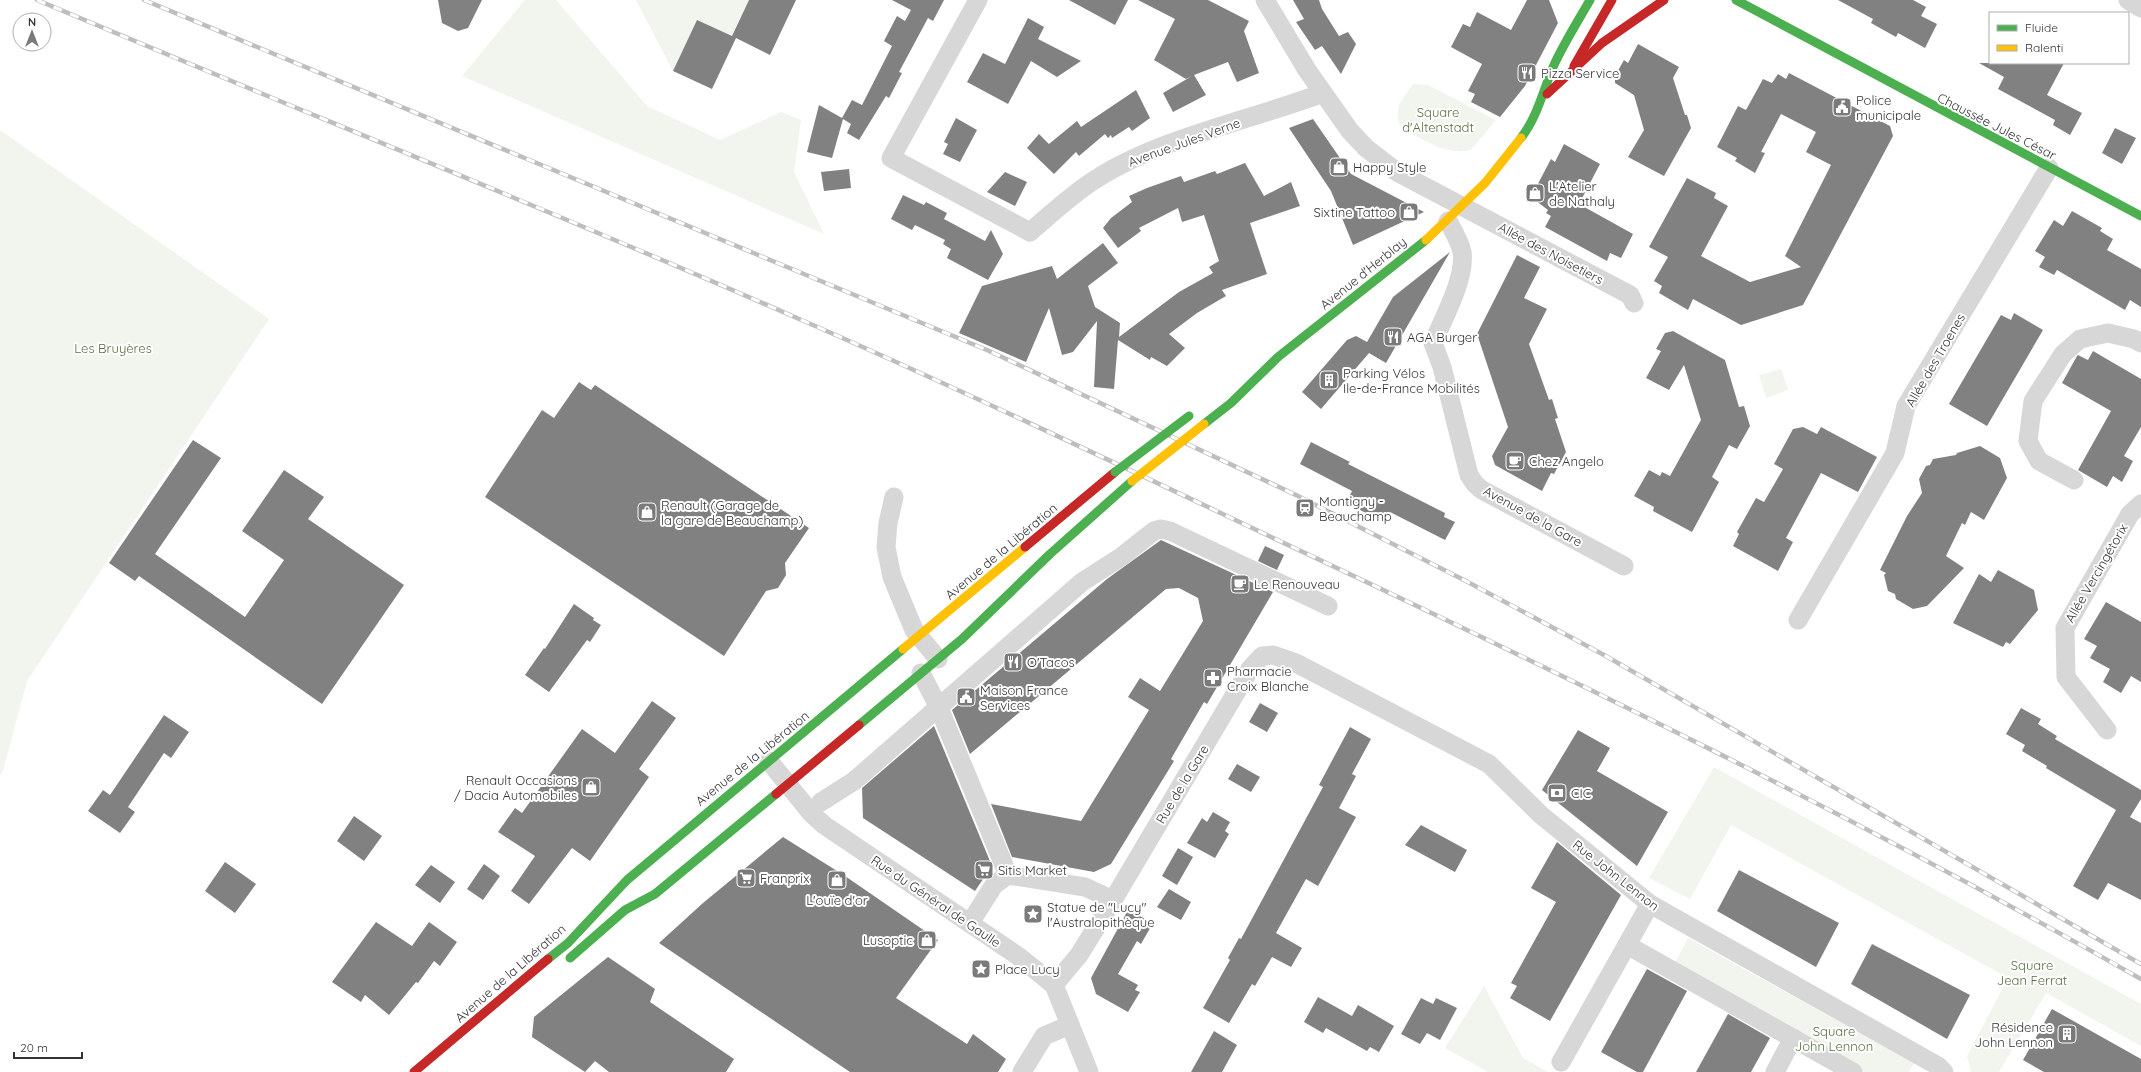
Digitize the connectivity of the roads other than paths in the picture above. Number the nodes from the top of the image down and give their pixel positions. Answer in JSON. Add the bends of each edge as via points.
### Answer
{"nodes":[{"id":1,"x":978,"y":0,"type":"edge"},
{"id":2,"x":1265,"y":0,"type":"edge"},
{"id":3,"x":1590,"y":0,"type":"edge"},
{"id":4,"x":1612,"y":0,"type":"edge"},
{"id":5,"x":1664,"y":0,"type":"edge"},
{"id":6,"x":1736,"y":0,"type":"edge"},
{"id":7,"x":2128,"y":0,"type":"edge"},
{"id":8,"x":2141,"y":8,"type":"edge"},
{"id":9,"x":1573,"y":67,"type":"junction"},
{"id":10,"x":1323,"y":93,"type":"junction"},
{"id":11,"x":1542,"y":99,"type":"junction"},
{"id":12,"x":2050,"y":168,"type":"junction"},
{"id":13,"x":1462,"y":207,"type":"junction"},
{"id":14,"x":2141,"y":216,"type":"edge"},
{"id":15,"x":1448,"y":221,"type":"junction"},
{"id":16,"x":1634,"y":303,"type":"dead end"},
{"id":17,"x":2141,"y":343,"type":"edge"},
{"id":18,"x":1278,"y":357,"type":"junction"},
{"id":19,"x":1235,"y":385,"type":"dead end"},
{"id":20,"x":1192,"y":414,"type":"dead end"},
{"id":21,"x":2074,"y":480,"type":"dead end"},
{"id":22,"x":894,"y":497,"type":"dead end"},
{"id":23,"x":2141,"y":504,"type":"edge"},
{"id":24,"x":1624,"y":566,"type":"dead end"},
{"id":25,"x":1328,"y":606,"type":"dead end"},
{"id":26,"x":1798,"y":620,"type":"dead end"},
{"id":27,"x":919,"y":637,"type":"junction"},
{"id":28,"x":938,"y":659,"type":"junction"},
{"id":29,"x":921,"y":673,"type":"junction"},
{"id":30,"x":1343,"y":688,"type":"joint"},
{"id":31,"x":939,"y":708,"type":"junction"},
{"id":32,"x":2107,"y":730,"type":"dead end"},
{"id":33,"x":769,"y":761,"type":"junction"},
{"id":34,"x":788,"y":784,"type":"junction"},
{"id":35,"x":822,"y":802,"type":"dead end"},
{"id":36,"x":1008,"y":875,"type":"junction"},
{"id":37,"x":1113,"y":900,"type":"junction"},
{"id":38,"x":1650,"y":904,"type":"junction"},
{"id":39,"x":970,"y":923,"type":"junction"},
{"id":40,"x":1627,"y":944,"type":"junction"},
{"id":41,"x":562,"y":964,"type":"dead end"},
{"id":42,"x":1054,"y":985,"type":"junction"},
{"id":43,"x":1070,"y":1025,"type":"junction"},
{"id":44,"x":1793,"y":1038,"type":"junction"},
{"id":45,"x":1561,"y":1062,"type":"dead end"},
{"id":46,"x":414,"y":1072,"type":"edge"},
{"id":47,"x":1022,"y":1072,"type":"edge"},
{"id":48,"x":1089,"y":1072,"type":"edge"},
{"id":49,"x":1775,"y":1072,"type":"edge"},
{"id":50,"x":1853,"y":1072,"type":"edge"},
{"id":51,"x":1944,"y":1072,"type":"edge"}],
"edges":[{"from":1,"to":10,"type":"street","name":"Avenue Jules Verne","via":[[890,158],[1030,232],[1089,183],[1124,163]]},
{"from":2,"to":10,"type":"street","name":"Allée des Noisetiers"},
{"from":3,"to":11,"type":"main road","via":[[1554,65]]},
{"from":4,"to":9,"type":"main road"},
{"from":5,"to":9,"type":"main road","via":[[1608,36]]},
{"from":6,"to":12,"type":"main road","name":"Chaussée Jules César"},
{"from":7,"to":8,"type":"street"},
{"from":9,"to":11,"type":"main road"},
{"from":10,"to":13,"type":"street","name":"Allée des Noisetiers","via":[[1350,131],[1366,148],[1397,172]]},
{"from":11,"to":13,"type":"main road","via":[[1527,130],[1486,183]]},
{"from":12,"to":14,"type":"main road","name":"Chaussée Jules César"},
{"from":12,"to":26,"type":"street","name":"Allée des Troenes","via":[[1906,406],[1895,453]]},
{"from":13,"to":15,"type":"main road","name":"Avenue d'Herblay"},
{"from":13,"to":16,"type":"street","name":"Allée des Noisetiers","via":[[1630,295]]},
{"from":15,"to":18,"type":"main road","name":"Avenue d'Herblay"},
{"from":15,"to":24,"type":"street","name":"Avenue de la Gare","via":[[1462,251],[1462,264],[1456,288],[1433,343],[1442,367],[1469,475],[1482,490]]},
{"from":17,"to":21,"type":"street","via":[[2108,333],[2080,339],[2063,354],[2033,402],[2028,441],[2031,447],[2039,461]]},
{"from":18,"to":19,"type":"main road","name":"Avenue d'Herblay"},
{"from":18,"to":28,"type":"main road","name":"Avenue d'Herblay","bridge":true,"via":[[1231,403],[1132,481]]},
{"from":20,"to":27,"type":"main road","name":"Avenue de la Libération","bridge":true,"via":[[1115,472]]},
{"from":22,"to":27,"type":"street","via":[[886,548],[892,577]]},
{"from":23,"to":32,"type":"street","name":"Allée Vercingétorix","via":[[2130,514],[2065,628],[2066,677]]},
{"from":25,"to":31,"type":"street","via":[[1161,529],[1154,531],[1082,582]]},
{"from":27,"to":28,"type":"street"},
{"from":27,"to":33,"type":"main road","name":"Avenue de la Libération"},
{"from":28,"to":29,"type":"main road"},
{"from":29,"to":31,"type":"street"},
{"from":29,"to":34,"type":"main road"},
{"from":30,"to":37,"type":"street","name":"Rue de la Gare","via":[[1282,657],[1262,656],[1250,669]]},
{"from":30,"to":38,"type":"street","name":"Rue John Lennon","via":[[1489,764],[1541,815]]},
{"from":31,"to":35,"type":"street","via":[[854,781]]},
{"from":31,"to":36,"type":"street"},
{"from":33,"to":34,"type":"street","name":"Rue du Général de Gaulle"},
{"from":33,"to":46,"type":"main road","name":"Avenue de la Libération","via":[[627,880],[568,943]]},
{"from":34,"to":39,"type":"street","name":"Rue du Général de Gaulle","via":[[824,825]]},
{"from":34,"to":41,"type":"main road","via":[[655,894],[625,910]]},
{"from":36,"to":37,"type":"street","via":[[1085,887]]},
{"from":36,"to":39,"type":"street","via":[[994,885]]},
{"from":37,"to":42,"type":"street","name":"Rue de la Gare","via":[[1079,955]]},
{"from":38,"to":40,"type":"street"},
{"from":38,"to":51,"type":"street","name":"Rue John Lennon","via":[[1938,1066]]},
{"from":39,"to":42,"type":"street","name":"Rue du Général de Gaulle"},
{"from":40,"to":44,"type":"street"},
{"from":40,"to":45,"type":"street"},
{"from":42,"to":43,"type":"street","name":"Rue du Général de Gaulle"},
{"from":43,"to":47,"type":"street","via":[[1044,1036]]},
{"from":43,"to":48,"type":"street","name":"Rue du Général de Gaulle"},
{"from":44,"to":49,"type":"street"},
{"from":44,"to":50,"type":"street"}]}
